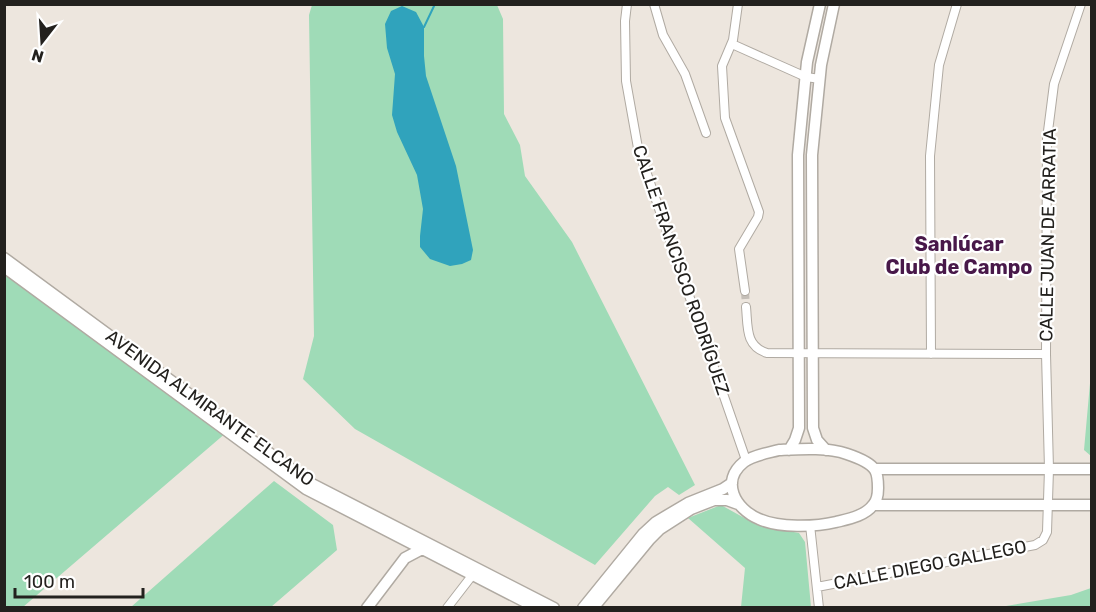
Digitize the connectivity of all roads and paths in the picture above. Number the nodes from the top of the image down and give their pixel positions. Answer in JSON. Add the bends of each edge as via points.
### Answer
{"nodes":[{"id":1,"x":627,"y":4,"type":"edge"},
{"id":2,"x":654,"y":4,"type":"edge"},
{"id":3,"x":738,"y":4,"type":"edge"},
{"id":4,"x":820,"y":4,"type":"edge"},
{"id":5,"x":834,"y":4,"type":"edge"},
{"id":6,"x":957,"y":4,"type":"edge"},
{"id":7,"x":1081,"y":4,"type":"edge"},
{"id":8,"x":732,"y":44,"type":"junction"},
{"id":9,"x":806,"y":77,"type":"junction"},
{"id":10,"x":820,"y":79,"type":"junction"},
{"id":11,"x":706,"y":133,"type":"dead end"},
{"id":12,"x":4,"y":258,"type":"edge"},
{"id":13,"x":4,"y":267,"type":"edge"},
{"id":14,"x":745,"y":291,"type":"tunnel mouth"},
{"id":15,"x":746,"y":307,"type":"tunnel mouth"},
{"id":16,"x":799,"y":354,"type":"junction"},
{"id":17,"x":813,"y":354,"type":"junction"},
{"id":18,"x":931,"y":354,"type":"junction"},
{"id":19,"x":1046,"y":354,"type":"junction"},
{"id":20,"x":789,"y":450,"type":"junction"},
{"id":21,"x":826,"y":450,"type":"junction"},
{"id":22,"x":746,"y":460,"type":"junction"},
{"id":23,"x":875,"y":469,"type":"junction"},
{"id":24,"x":1049,"y":469,"type":"junction"},
{"id":25,"x":1092,"y":470,"type":"edge"},
{"id":26,"x":732,"y":483,"type":"junction"},
{"id":27,"x":738,"y":504,"type":"junction"},
{"id":28,"x":874,"y":505,"type":"junction"},
{"id":29,"x":1048,"y":505,"type":"junction"},
{"id":30,"x":1092,"y":505,"type":"edge"},
{"id":31,"x":810,"y":525,"type":"junction"},
{"id":32,"x":424,"y":546,"type":"junction"},
{"id":33,"x":474,"y":571,"type":"junction"},
{"id":34,"x":817,"y":587,"type":"junction"},
{"id":35,"x":367,"y":608,"type":"edge"},
{"id":36,"x":447,"y":608,"type":"edge"},
{"id":37,"x":537,"y":608,"type":"edge"},
{"id":38,"x":554,"y":608,"type":"edge"},
{"id":39,"x":583,"y":608,"type":"edge"},
{"id":40,"x":592,"y":608,"type":"edge"},
{"id":41,"x":819,"y":608,"type":"edge"}],
"edges":[{"from":1,"to":22,"type":"street","name":"CALLE FRANCISCO RODRÍGUEZ","via":[[626,81],[638,148]]},
{"from":2,"to":11,"type":"street"},
{"from":3,"to":8,"type":"street"},
{"from":4,"to":9,"type":"street"},
{"from":5,"to":10,"type":"street"},
{"from":6,"to":18,"type":"street","via":[[939,65],[930,156]]},
{"from":7,"to":19,"type":"street","name":"CALLE JUAN DE ARRATIA","via":[[1054,84],[1047,139]]},
{"from":8,"to":9,"type":"street"},
{"from":8,"to":14,"type":"street","via":[[722,66],[725,118],[759,212],[739,249]]},
{"from":9,"to":10,"type":"street"},
{"from":9,"to":16,"type":"street","via":[[798,155]]},
{"from":10,"to":17,"type":"street","via":[[812,155]]},
{"from":12,"to":32,"type":"street","name":"AVENIDA ALMIRANTE ELCANO","via":[[310,483]]},
{"from":13,"to":32,"type":"street","name":"AVENIDA ALMIRANTE ELCANO","via":[[306,489]]},
{"from":15,"to":16,"type":"street","via":[[750,339],[759,351]]},
{"from":16,"to":17,"type":"street"},
{"from":16,"to":20,"type":"street","via":[[799,428]]},
{"from":17,"to":18,"type":"street"},
{"from":17,"to":21,"type":"street","via":[[813,428]]},
{"from":18,"to":19,"type":"street"},
{"from":19,"to":24,"type":"street","name":"CALLE JUAN DE ARRATIA"},
{"from":20,"to":21,"type":"street"},
{"from":20,"to":22,"type":"street"},
{"from":21,"to":23,"type":"street","via":[[846,453]]},
{"from":22,"to":26,"type":"street","via":[[736,470]]},
{"from":23,"to":24,"type":"street"},
{"from":23,"to":28,"type":"street","via":[[878,493]]},
{"from":24,"to":25,"type":"street"},
{"from":24,"to":29,"type":"street","name":"CALLE JUAN DE ARRATIA"},
{"from":26,"to":27,"type":"street"},
{"from":26,"to":39,"type":"street","via":[[656,522]]},
{"from":27,"to":31,"type":"street","via":[[772,523]]},
{"from":27,"to":40,"type":"street","via":[[714,500],[660,529]]},
{"from":28,"to":29,"type":"street"},
{"from":28,"to":31,"type":"street","via":[[852,518]]},
{"from":29,"to":30,"type":"street"},
{"from":29,"to":34,"type":"street","name":"CALLE DIEGO GALLEGO","via":[[1047,532],[1035,545]]},
{"from":31,"to":34,"type":"street"},
{"from":32,"to":33,"type":"street","name":"AVENIDA ALMIRANTE ELCANO"},
{"from":32,"to":35,"type":"street","via":[[405,558]]},
{"from":33,"to":36,"type":"street"},
{"from":33,"to":37,"type":"street","name":"AVENIDA ALMIRANTE ELCANO"},
{"from":33,"to":38,"type":"street","name":"AVENIDA ALMIRANTE ELCANO"},
{"from":34,"to":41,"type":"street"}]}
